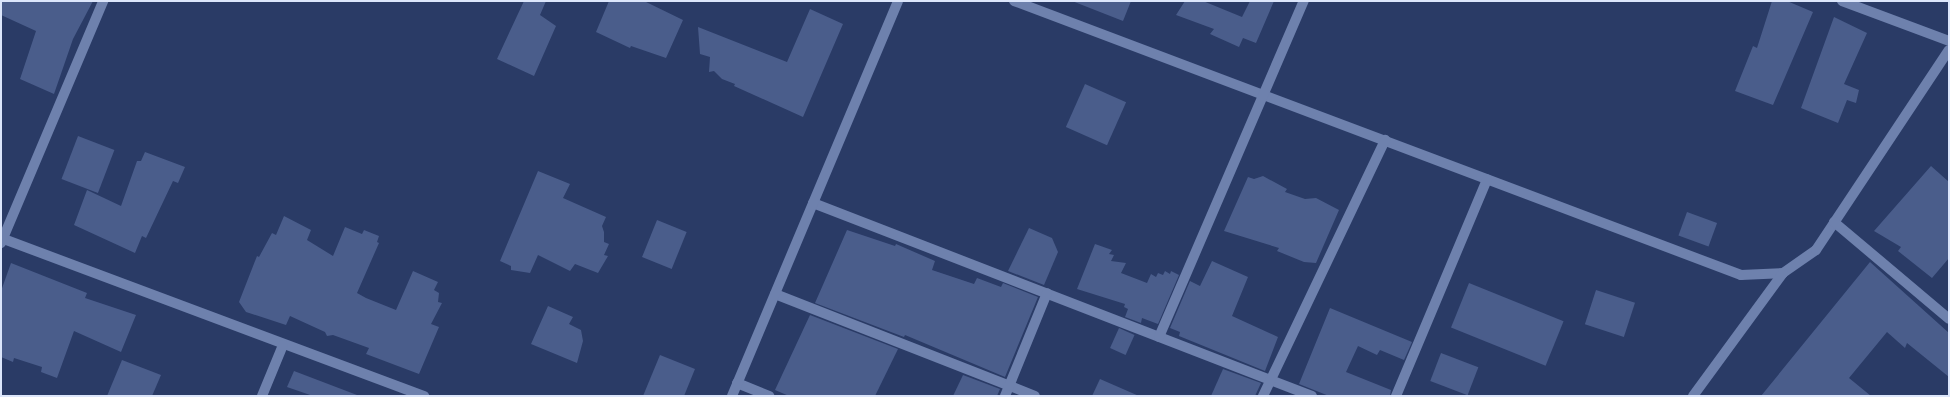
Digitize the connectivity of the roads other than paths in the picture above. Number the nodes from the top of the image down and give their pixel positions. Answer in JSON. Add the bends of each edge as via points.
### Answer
{"nodes":[{"id":1,"x":103,"y":1,"type":"edge"},
{"id":2,"x":898,"y":1,"type":"edge"},
{"id":3,"x":1014,"y":1,"type":"edge"},
{"id":4,"x":1304,"y":1,"type":"edge"},
{"id":5,"x":1842,"y":1,"type":"edge"},
{"id":6,"x":1949,"y":41,"type":"edge"},
{"id":7,"x":1949,"y":50,"type":"edge"},
{"id":8,"x":1264,"y":94,"type":"junction"},
{"id":9,"x":1385,"y":140,"type":"junction"},
{"id":10,"x":1487,"y":179,"type":"junction"},
{"id":11,"x":813,"y":203,"type":"junction"},
{"id":12,"x":1834,"y":222,"type":"junction"},
{"id":13,"x":2,"y":240,"type":"edge"},
{"id":14,"x":1783,"y":272,"type":"junction"},
{"id":15,"x":1047,"y":293,"type":"junction"},
{"id":16,"x":775,"y":294,"type":"junction"},
{"id":17,"x":1949,"y":319,"type":"edge"},
{"id":18,"x":1159,"y":337,"type":"junction"},
{"id":19,"x":283,"y":345,"type":"junction"},
{"id":20,"x":1270,"y":380,"type":"junction"},
{"id":21,"x":737,"y":383,"type":"junction"},
{"id":22,"x":1009,"y":386,"type":"junction"},
{"id":23,"x":262,"y":396,"type":"edge"},
{"id":24,"x":424,"y":396,"type":"edge"},
{"id":25,"x":732,"y":396,"type":"edge"},
{"id":26,"x":770,"y":396,"type":"edge"},
{"id":27,"x":1005,"y":396,"type":"edge"},
{"id":28,"x":1034,"y":396,"type":"edge"},
{"id":29,"x":1263,"y":396,"type":"edge"},
{"id":30,"x":1312,"y":396,"type":"edge"},
{"id":31,"x":1396,"y":396,"type":"edge"},
{"id":32,"x":1693,"y":396,"type":"edge"}],
"edges":[{"from":1,"to":13,"type":"street"},
{"from":2,"to":11,"type":"street"},
{"from":3,"to":8,"type":"street"},
{"from":4,"to":8,"type":"street"},
{"from":5,"to":6,"type":"street"},
{"from":7,"to":12,"type":"street"},
{"from":8,"to":9,"type":"street"},
{"from":8,"to":18,"type":"street"},
{"from":9,"to":10,"type":"street"},
{"from":9,"to":20,"type":"street"},
{"from":10,"to":14,"type":"street","via":[[1741,275]]},
{"from":10,"to":31,"type":"street"},
{"from":11,"to":15,"type":"street"},
{"from":11,"to":16,"type":"street"},
{"from":12,"to":14,"type":"street","via":[[1816,250]]},
{"from":12,"to":17,"type":"street"},
{"from":13,"to":19,"type":"street"},
{"from":14,"to":32,"type":"street"},
{"from":15,"to":18,"type":"street"},
{"from":15,"to":22,"type":"street"},
{"from":16,"to":21,"type":"street"},
{"from":16,"to":22,"type":"street"},
{"from":18,"to":20,"type":"street"},
{"from":19,"to":23,"type":"street"},
{"from":19,"to":24,"type":"street"},
{"from":20,"to":29,"type":"street"},
{"from":20,"to":30,"type":"street"},
{"from":21,"to":25,"type":"street"},
{"from":21,"to":26,"type":"street"},
{"from":22,"to":27,"type":"street"},
{"from":22,"to":28,"type":"street"}]}
